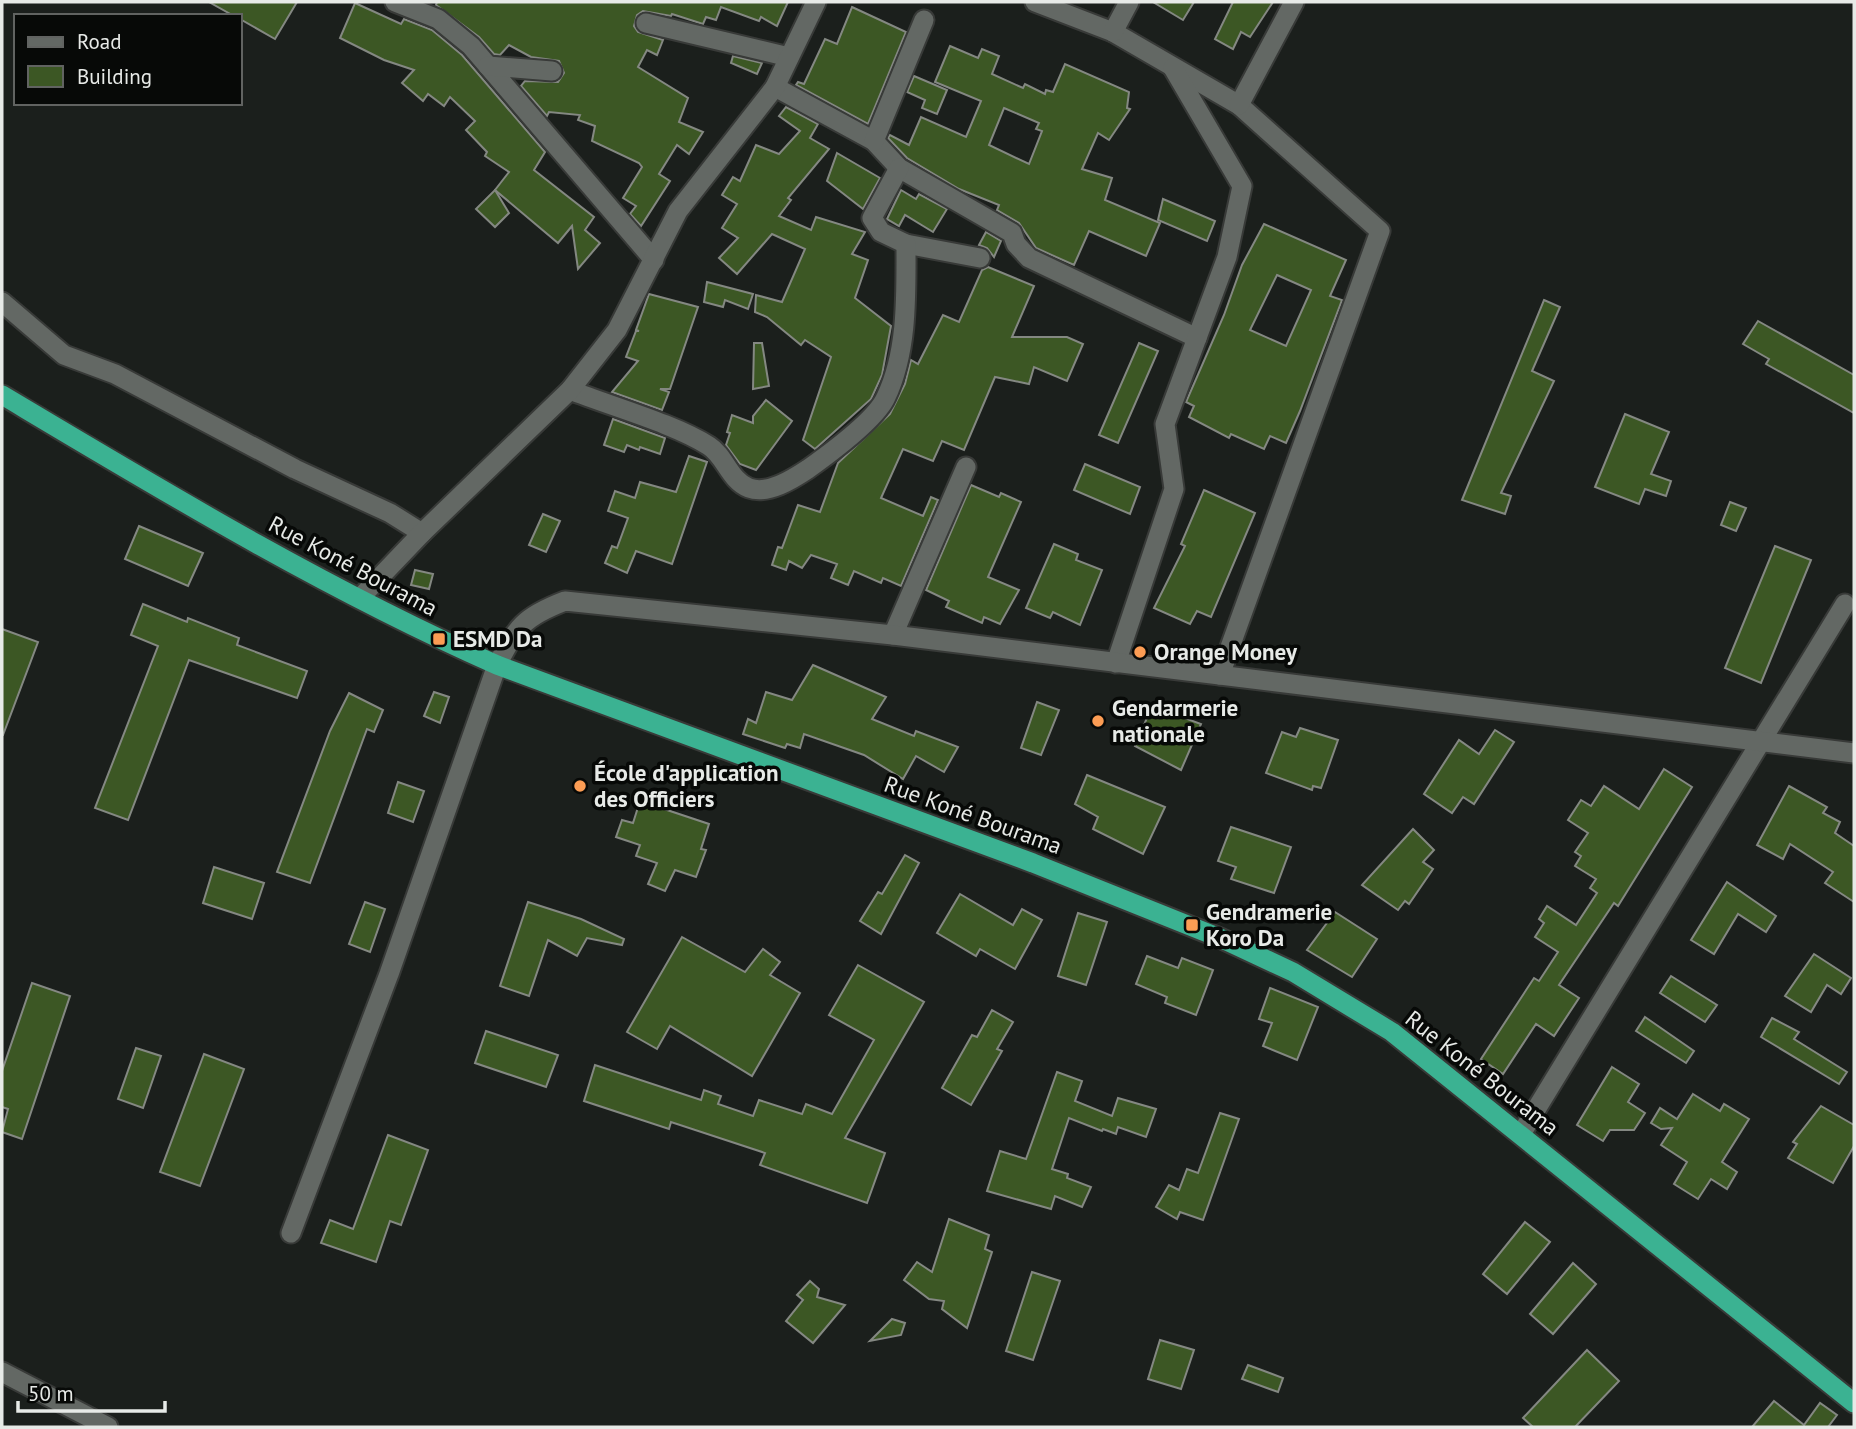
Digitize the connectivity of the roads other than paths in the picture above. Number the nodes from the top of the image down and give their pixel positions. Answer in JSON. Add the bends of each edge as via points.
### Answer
{"nodes":[{"id":1,"x":395,"y":2,"type":"edge"},
{"id":2,"x":816,"y":2,"type":"edge"},
{"id":3,"x":1035,"y":2,"type":"edge"},
{"id":4,"x":1129,"y":2,"type":"edge"},
{"id":5,"x":1294,"y":2,"type":"edge"},
{"id":6,"x":924,"y":20,"type":"dead end"},
{"id":7,"x":646,"y":23,"type":"dead end"},
{"id":8,"x":1113,"y":32,"type":"junction"},
{"id":9,"x":789,"y":57,"type":"junction"},
{"id":10,"x":488,"y":66,"type":"junction"},
{"id":11,"x":1173,"y":67,"type":"junction"},
{"id":12,"x":552,"y":71,"type":"dead end"},
{"id":13,"x":775,"y":87,"type":"junction"},
{"id":14,"x":1239,"y":105,"type":"junction"},
{"id":15,"x":874,"y":141,"type":"junction"},
{"id":16,"x":899,"y":168,"type":"junction"},
{"id":17,"x":906,"y":244,"type":"junction"},
{"id":18,"x":981,"y":258,"type":"dead end"},
{"id":19,"x":654,"y":260,"type":"junction"},
{"id":20,"x":2,"y":302,"type":"edge"},
{"id":21,"x":1197,"y":338,"type":"junction"},
{"id":22,"x":570,"y":390,"type":"junction"},
{"id":23,"x":2,"y":395,"type":"edge"},
{"id":24,"x":967,"y":467,"type":"dead end"},
{"id":25,"x":422,"y":533,"type":"junction"},
{"id":26,"x":360,"y":598,"type":"junction"},
{"id":27,"x":1844,"y":604,"type":"dead end"},
{"id":28,"x":893,"y":635,"type":"junction"},
{"id":29,"x":1116,"y":663,"type":"junction"},
{"id":30,"x":497,"y":665,"type":"junction"},
{"id":31,"x":1220,"y":675,"type":"junction"},
{"id":32,"x":1761,"y":742,"type":"junction"},
{"id":33,"x":1854,"y":753,"type":"edge"},
{"id":34,"x":1521,"y":1134,"type":"junction"},
{"id":35,"x":291,"y":1233,"type":"dead end"},
{"id":36,"x":2,"y":1372,"type":"edge"},
{"id":37,"x":1854,"y":1403,"type":"edge"},
{"id":38,"x":108,"y":1427,"type":"edge"}],
"edges":[{"from":1,"to":10,"type":"street","via":[[438,19]]},
{"from":2,"to":9,"type":"street"},
{"from":3,"to":8,"type":"street"},
{"from":4,"to":8,"type":"street"},
{"from":5,"to":14,"type":"street"},
{"from":6,"to":15,"type":"street"},
{"from":7,"to":9,"type":"street"},
{"from":8,"to":11,"type":"street"},
{"from":9,"to":13,"type":"street"},
{"from":10,"to":12,"type":"street"},
{"from":10,"to":19,"type":"street"},
{"from":11,"to":14,"type":"street"},
{"from":11,"to":21,"type":"street","via":[[1242,186],[1227,257]]},
{"from":13,"to":15,"type":"street"},
{"from":13,"to":19,"type":"street","via":[[678,211]]},
{"from":14,"to":31,"type":"street","via":[[1380,231]]},
{"from":15,"to":16,"type":"street"},
{"from":16,"to":17,"type":"street","via":[[872,218],[881,232]]},
{"from":16,"to":21,"type":"street","via":[[1012,233],[1029,258]]},
{"from":17,"to":18,"type":"street"},
{"from":17,"to":22,"type":"street","via":[[900,351],[886,399],[847,441],[794,478],[765,489],[749,488],[729,472],[711,447]]},
{"from":19,"to":22,"type":"street","via":[[617,330]]},
{"from":20,"to":25,"type":"street","via":[[64,355],[115,374]]},
{"from":21,"to":29,"type":"street","via":[[1165,424],[1174,488]]},
{"from":22,"to":25,"type":"street"},
{"from":23,"to":26,"type":"highway","name":"Rue Koné Bourama","via":[[175,498]]},
{"from":24,"to":28,"type":"street"},
{"from":25,"to":26,"type":"street"},
{"from":26,"to":30,"type":"highway","name":"Rue Koné Bourama"},
{"from":27,"to":32,"type":"street"},
{"from":28,"to":29,"type":"street"},
{"from":28,"to":30,"type":"street","via":[[565,601],[538,611],[516,630]]},
{"from":29,"to":31,"type":"street"},
{"from":30,"to":34,"type":"highway","name":"Rue Koné Bourama","via":[[1033,863],[1220,938],[1293,972],[1382,1026]]},
{"from":30,"to":35,"type":"street"},
{"from":31,"to":32,"type":"street"},
{"from":32,"to":33,"type":"street"},
{"from":32,"to":34,"type":"street"},
{"from":34,"to":37,"type":"highway","name":"Rue Koné Bourama"},
{"from":36,"to":38,"type":"street"}]}
